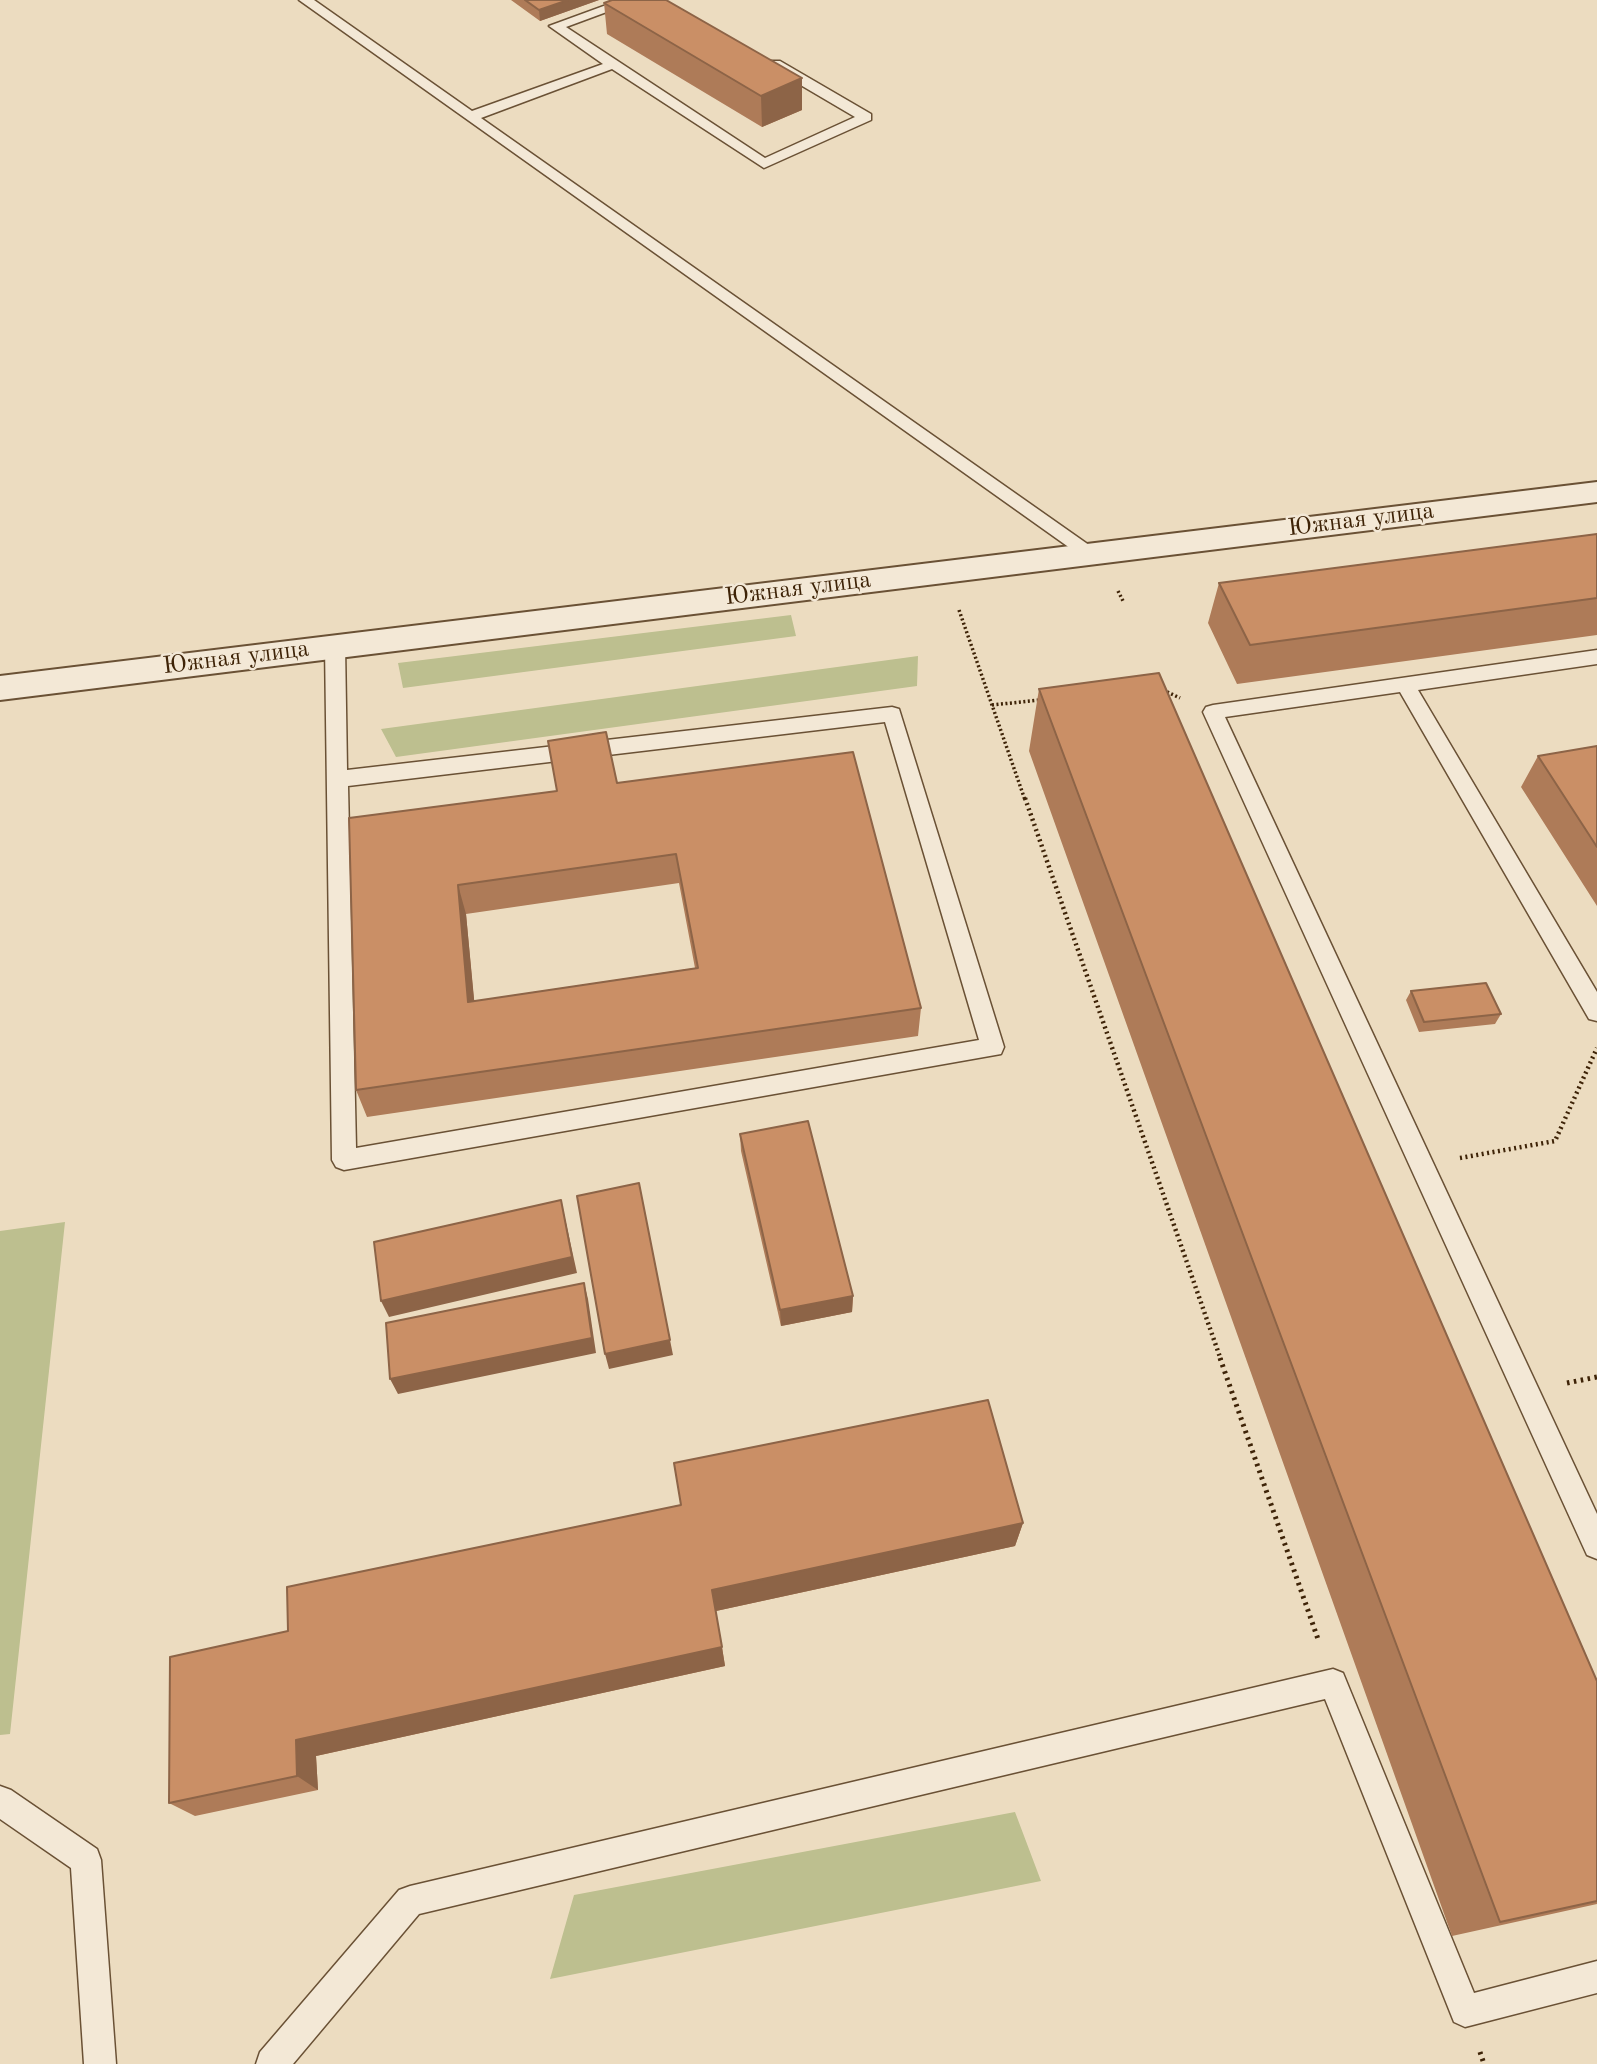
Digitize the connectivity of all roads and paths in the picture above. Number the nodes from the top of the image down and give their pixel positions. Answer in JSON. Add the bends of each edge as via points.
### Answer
{"nodes":[{"id":1,"x":311,"y":0,"type":"edge"},
{"id":2,"x":633,"y":0,"type":"edge"},
{"id":3,"x":760,"y":55,"type":"edge"},
{"id":4,"x":612,"y":65,"type":"junction"},
{"id":5,"x":470,"y":117,"type":"junction"},
{"id":6,"x":1597,"y":492,"type":"edge"},
{"id":7,"x":1090,"y":554,"type":"junction"},
{"id":8,"x":945,"y":571,"type":"junction"},
{"id":9,"x":335,"y":645,"type":"junction"},
{"id":10,"x":1597,"y":657,"type":"edge"},
{"id":11,"x":1152,"y":686,"type":"edge"},
{"id":12,"x":1406,"y":686,"type":"junction"},
{"id":13,"x":0,"y":688,"type":"edge"},
{"id":14,"x":1045,"y":699,"type":"edge"},
{"id":15,"x":992,"y":705,"type":"junction"},
{"id":16,"x":1213,"y":712,"type":"junction"},
{"id":17,"x":339,"y":779,"type":"junction"},
{"id":18,"x":1597,"y":1012,"type":"edge"},
{"id":19,"x":1597,"y":1047,"type":"edge"},
{"id":20,"x":1422,"y":1164,"type":"junction"},
{"id":21,"x":1597,"y":1545,"type":"edge"},
{"id":22,"x":1333,"y":1683,"type":"junction"},
{"id":23,"x":0,"y":1801,"type":"edge"},
{"id":24,"x":1597,"y":1977,"type":"edge"},
{"id":25,"x":100,"y":2064,"type":"edge"},
{"id":26,"x":272,"y":2064,"type":"edge"}],
"edges":[{"from":1,"to":5,"type":"lane"},
{"from":2,"to":4,"type":"lane","via":[[556,26]]},
{"from":3,"to":4,"type":"lane","via":[[866,117],[764,164]]},
{"from":4,"to":5,"type":"lane"},
{"from":5,"to":7,"type":"lane"},
{"from":6,"to":7,"type":"street","name":"Южная улица"},
{"from":7,"to":8,"type":"street","name":"Южная улица"},
{"from":8,"to":9,"type":"street","name":"Южная улица"},
{"from":8,"to":15,"type":"path"},
{"from":9,"to":13,"type":"street","name":"Южная улица"},
{"from":9,"to":17,"type":"lane"},
{"from":10,"to":12,"type":"lane"},
{"from":11,"to":16,"type":"path"},
{"from":12,"to":16,"type":"lane"},
{"from":12,"to":18,"type":"lane"},
{"from":14,"to":15,"type":"path"},
{"from":15,"to":22,"type":"path"},
{"from":16,"to":20,"type":"lane"},
{"from":17,"to":17,"type":"lane","via":[[344,1160],[993,1047],[892,714]]},
{"from":19,"to":20,"type":"path","via":[[1555,1141]]},
{"from":20,"to":21,"type":"lane"},
{"from":22,"to":24,"type":"lane","via":[[1465,2011]]},
{"from":22,"to":26,"type":"lane","via":[[410,1901]]},
{"from":23,"to":25,"type":"lane","via":[[86,1860]]}]}
